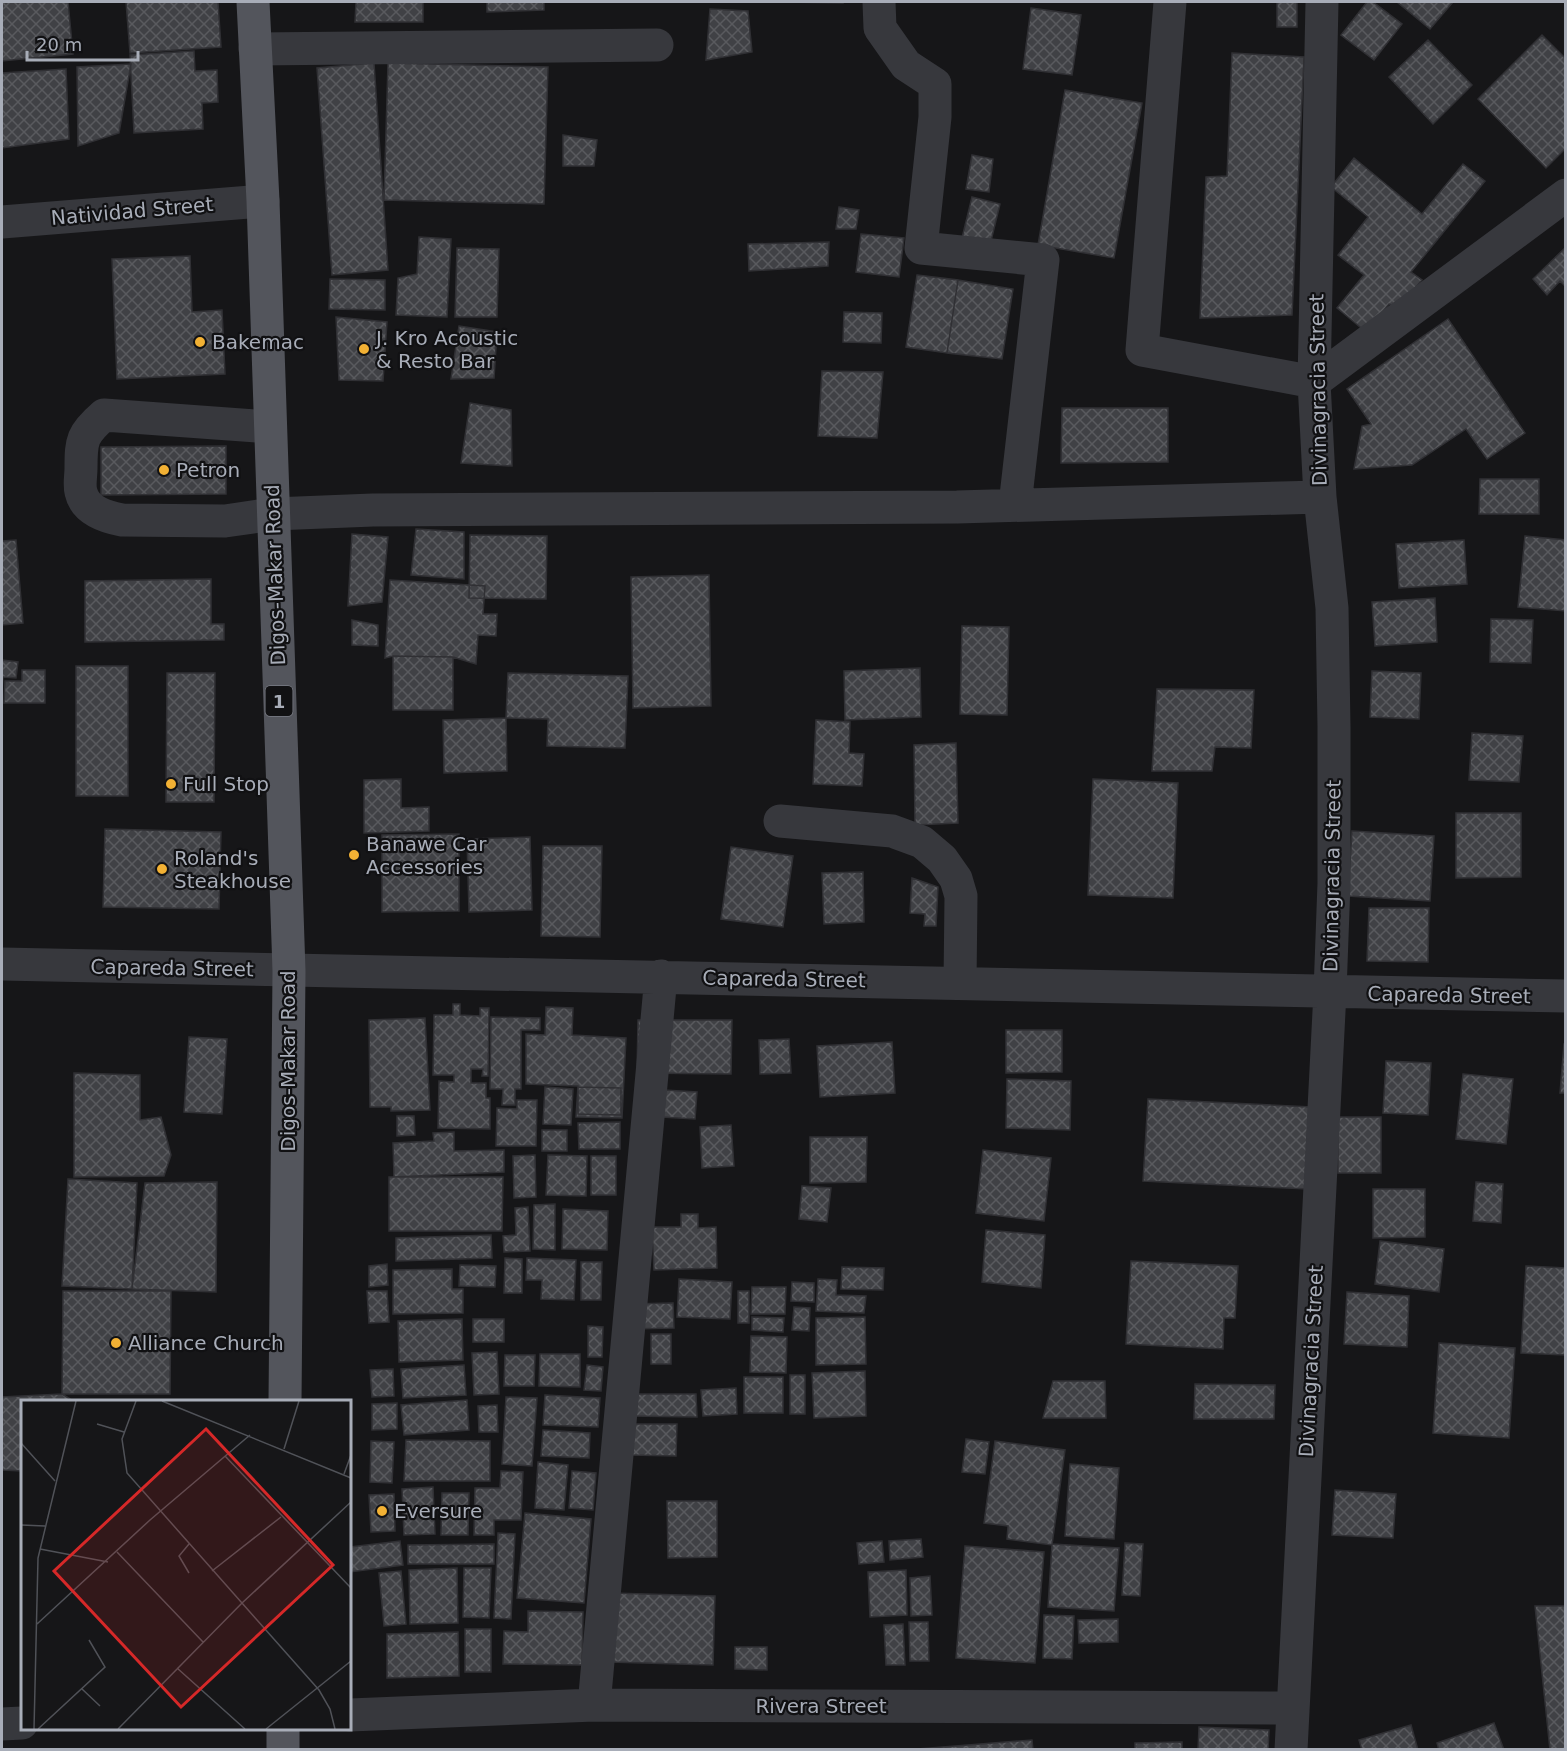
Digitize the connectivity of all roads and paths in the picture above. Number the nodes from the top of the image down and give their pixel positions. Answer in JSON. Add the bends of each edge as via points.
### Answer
{"nodes":[{"id":1,"x":253,"y":2,"type":"edge"},
{"id":2,"x":879,"y":2,"type":"edge"},
{"id":3,"x":1170,"y":2,"type":"edge"},
{"id":4,"x":1322,"y":2,"type":"edge"},
{"id":5,"x":657,"y":45,"type":"dead end"},
{"id":6,"x":255,"y":49,"type":"junction"},
{"id":7,"x":1566,"y":195,"type":"edge"},
{"id":8,"x":263,"y":201,"type":"junction"},
{"id":9,"x":2,"y":222,"type":"edge"},
{"id":10,"x":1314,"y":381,"type":"junction"},
{"id":11,"x":270,"y":427,"type":"junction"},
{"id":12,"x":1320,"y":496,"type":"junction"},
{"id":13,"x":1015,"y":505,"type":"junction"},
{"id":14,"x":273,"y":514,"type":"junction"},
{"id":15,"x":780,"y":821,"type":"dead end"},
{"id":16,"x":2,"y":964,"type":"edge"},
{"id":17,"x":289,"y":971,"type":"junction"},
{"id":18,"x":661,"y":976,"type":"junction"},
{"id":19,"x":960,"y":983,"type":"junction"},
{"id":20,"x":1330,"y":992,"type":"junction"},
{"id":21,"x":1566,"y":996,"type":"edge"},
{"id":22,"x":285,"y":1400,"type":"edge"},
{"id":23,"x":594,"y":1705,"type":"junction"},
{"id":24,"x":1293,"y":1707,"type":"junction"},
{"id":25,"x":351,"y":1715,"type":"edge"},
{"id":26,"x":21,"y":1723,"type":"edge"},
{"id":27,"x":2,"y":1724,"type":"edge"},
{"id":28,"x":283,"y":1730,"type":"edge"},
{"id":29,"x":283,"y":1749,"type":"edge"},
{"id":30,"x":1292,"y":1749,"type":"edge"}],
"edges":[{"from":1,"to":6,"type":"main road","name":"Digos-Makar Road","number":"1"},
{"from":2,"to":13,"type":"street","via":[[880,28],[906,64],[935,84],[921,248],[1043,260]]},
{"from":3,"to":10,"type":"street","via":[[1142,350]]},
{"from":4,"to":10,"type":"street","name":"Divinagracia Street"},
{"from":5,"to":6,"type":"street"},
{"from":6,"to":8,"type":"main road","name":"Digos-Makar Road","number":"1"},
{"from":7,"to":10,"type":"street"},
{"from":8,"to":9,"type":"street","name":"Natividad Street"},
{"from":8,"to":11,"type":"main road","name":"Digos-Makar Road","number":"1"},
{"from":10,"to":12,"type":"street","name":"Divinagracia Street"},
{"from":11,"to":14,"type":"main road","name":"Digos-Makar Road","number":"1"},
{"from":11,"to":14,"type":"street","via":[[104,415],[89,428],[81,445],[81,494],[91,508],[108,518],[122,520],[225,521]]},
{"from":12,"to":13,"type":"street"},
{"from":12,"to":20,"type":"street","name":"Divinagracia Street","via":[[1332,608],[1334,692]]},
{"from":13,"to":14,"type":"street"},
{"from":14,"to":17,"type":"main road","name":"Digos-Makar Road","number":"1"},
{"from":15,"to":19,"type":"street","via":[[892,831],[922,843],[942,859],[957,879],[962,896]]},
{"from":16,"to":17,"type":"street","name":"Capareda Street"},
{"from":17,"to":18,"type":"street","name":"Capareda Street"},
{"from":17,"to":22,"type":"main road","name":"Digos-Makar Road","number":"1"},
{"from":18,"to":19,"type":"street","name":"Capareda Street"},
{"from":18,"to":23,"type":"street"},
{"from":19,"to":20,"type":"street","name":"Capareda Street"},
{"from":20,"to":21,"type":"street","name":"Capareda Street"},
{"from":20,"to":24,"type":"street","name":"Divinagracia Street"},
{"from":23,"to":24,"type":"street","name":"Rivera Street"},
{"from":23,"to":25,"type":"street","name":"Rivera Street"},
{"from":24,"to":30,"type":"street","name":"Divinagracia Street"},
{"from":26,"to":27,"type":"street"},
{"from":28,"to":29,"type":"main road"}]}
